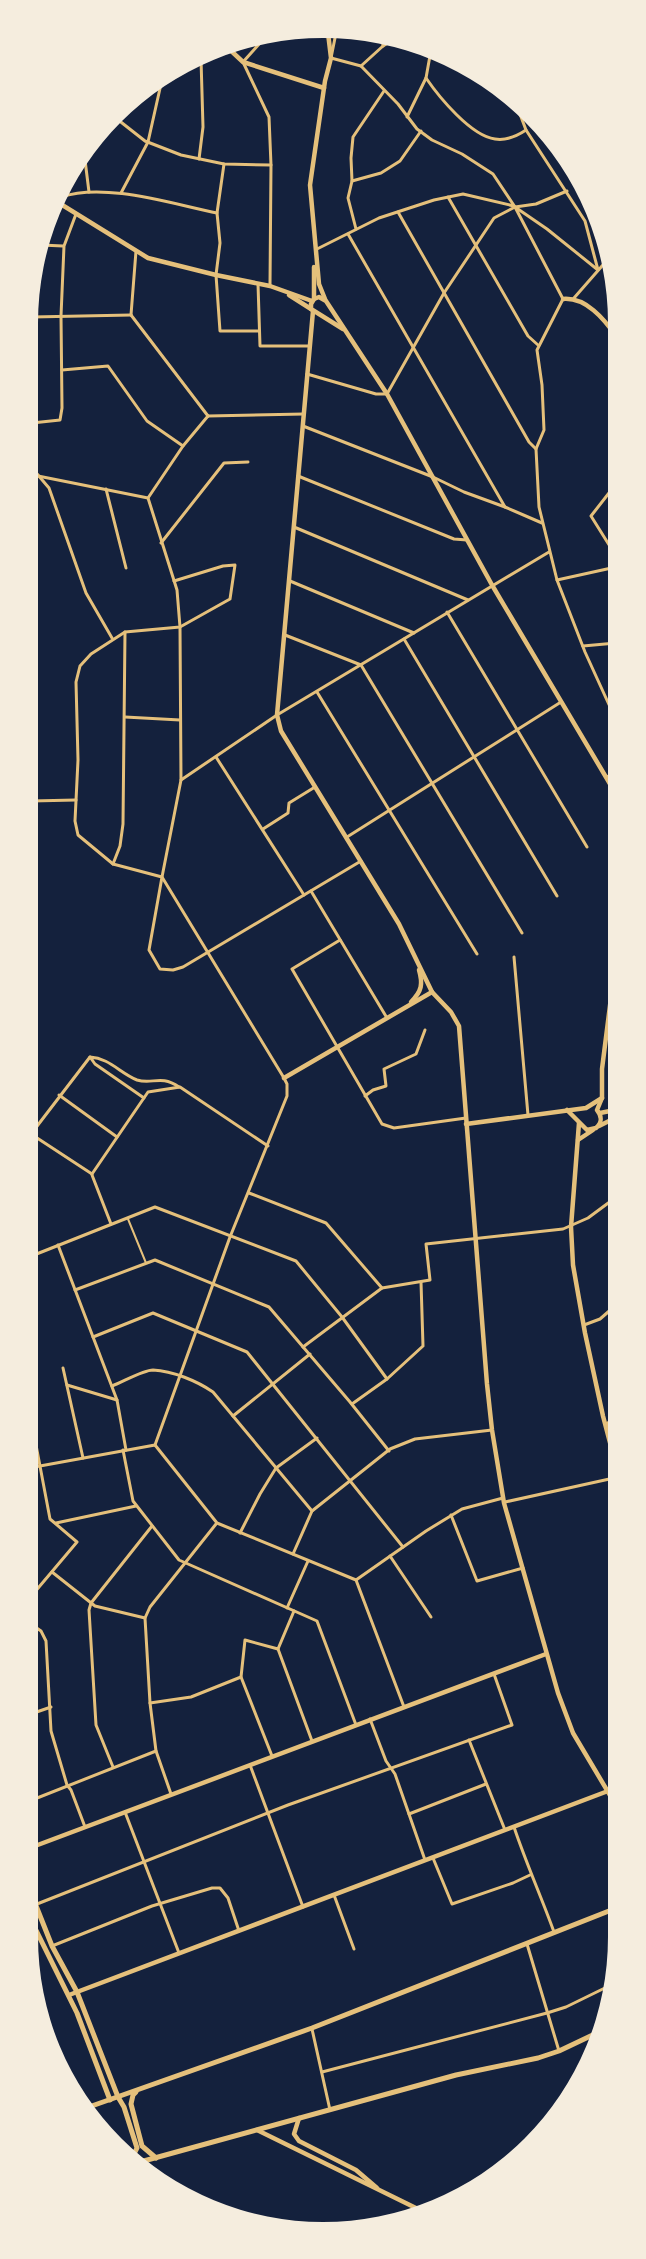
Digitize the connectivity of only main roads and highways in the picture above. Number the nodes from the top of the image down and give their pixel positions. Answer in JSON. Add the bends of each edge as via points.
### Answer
{"nodes":[{"id":1,"x":608,"y":1911,"type":"edge"},
{"id":2,"x":38,"y":1912,"type":"edge"},
{"id":3,"x":38,"y":1934,"type":"edge"},
{"id":4,"x":590,"y":2036,"type":"edge"},
{"id":5,"x":137,"y":2091,"type":"junction"},
{"id":6,"x":118,"y":2097,"type":"junction"},
{"id":7,"x":110,"y":2100,"type":"junction"},
{"id":8,"x":93,"y":2106,"type":"edge"},
{"id":9,"x":135,"y":2151,"type":"edge"},
{"id":10,"x":156,"y":2158,"type":"junction"},
{"id":11,"x":146,"y":2161,"type":"edge"}],
"edges":[{"from":1,"to":5,"type":"main road","via":[[312,2028]]},
{"from":2,"to":6,"type":"main road","via":[[77,1992]]},
{"from":3,"to":7,"type":"main road","via":[[69,1995]]},
{"from":4,"to":10,"type":"main road","via":[[538,2058],[456,2075]]},
{"from":5,"to":6,"type":"main road"},
{"from":5,"to":10,"type":"main road","via":[[131,2104],[136,2125],[142,2146]]},
{"from":6,"to":7,"type":"main road"},
{"from":6,"to":9,"type":"main road"},
{"from":7,"to":8,"type":"main road"},
{"from":10,"to":11,"type":"main road"}]}
